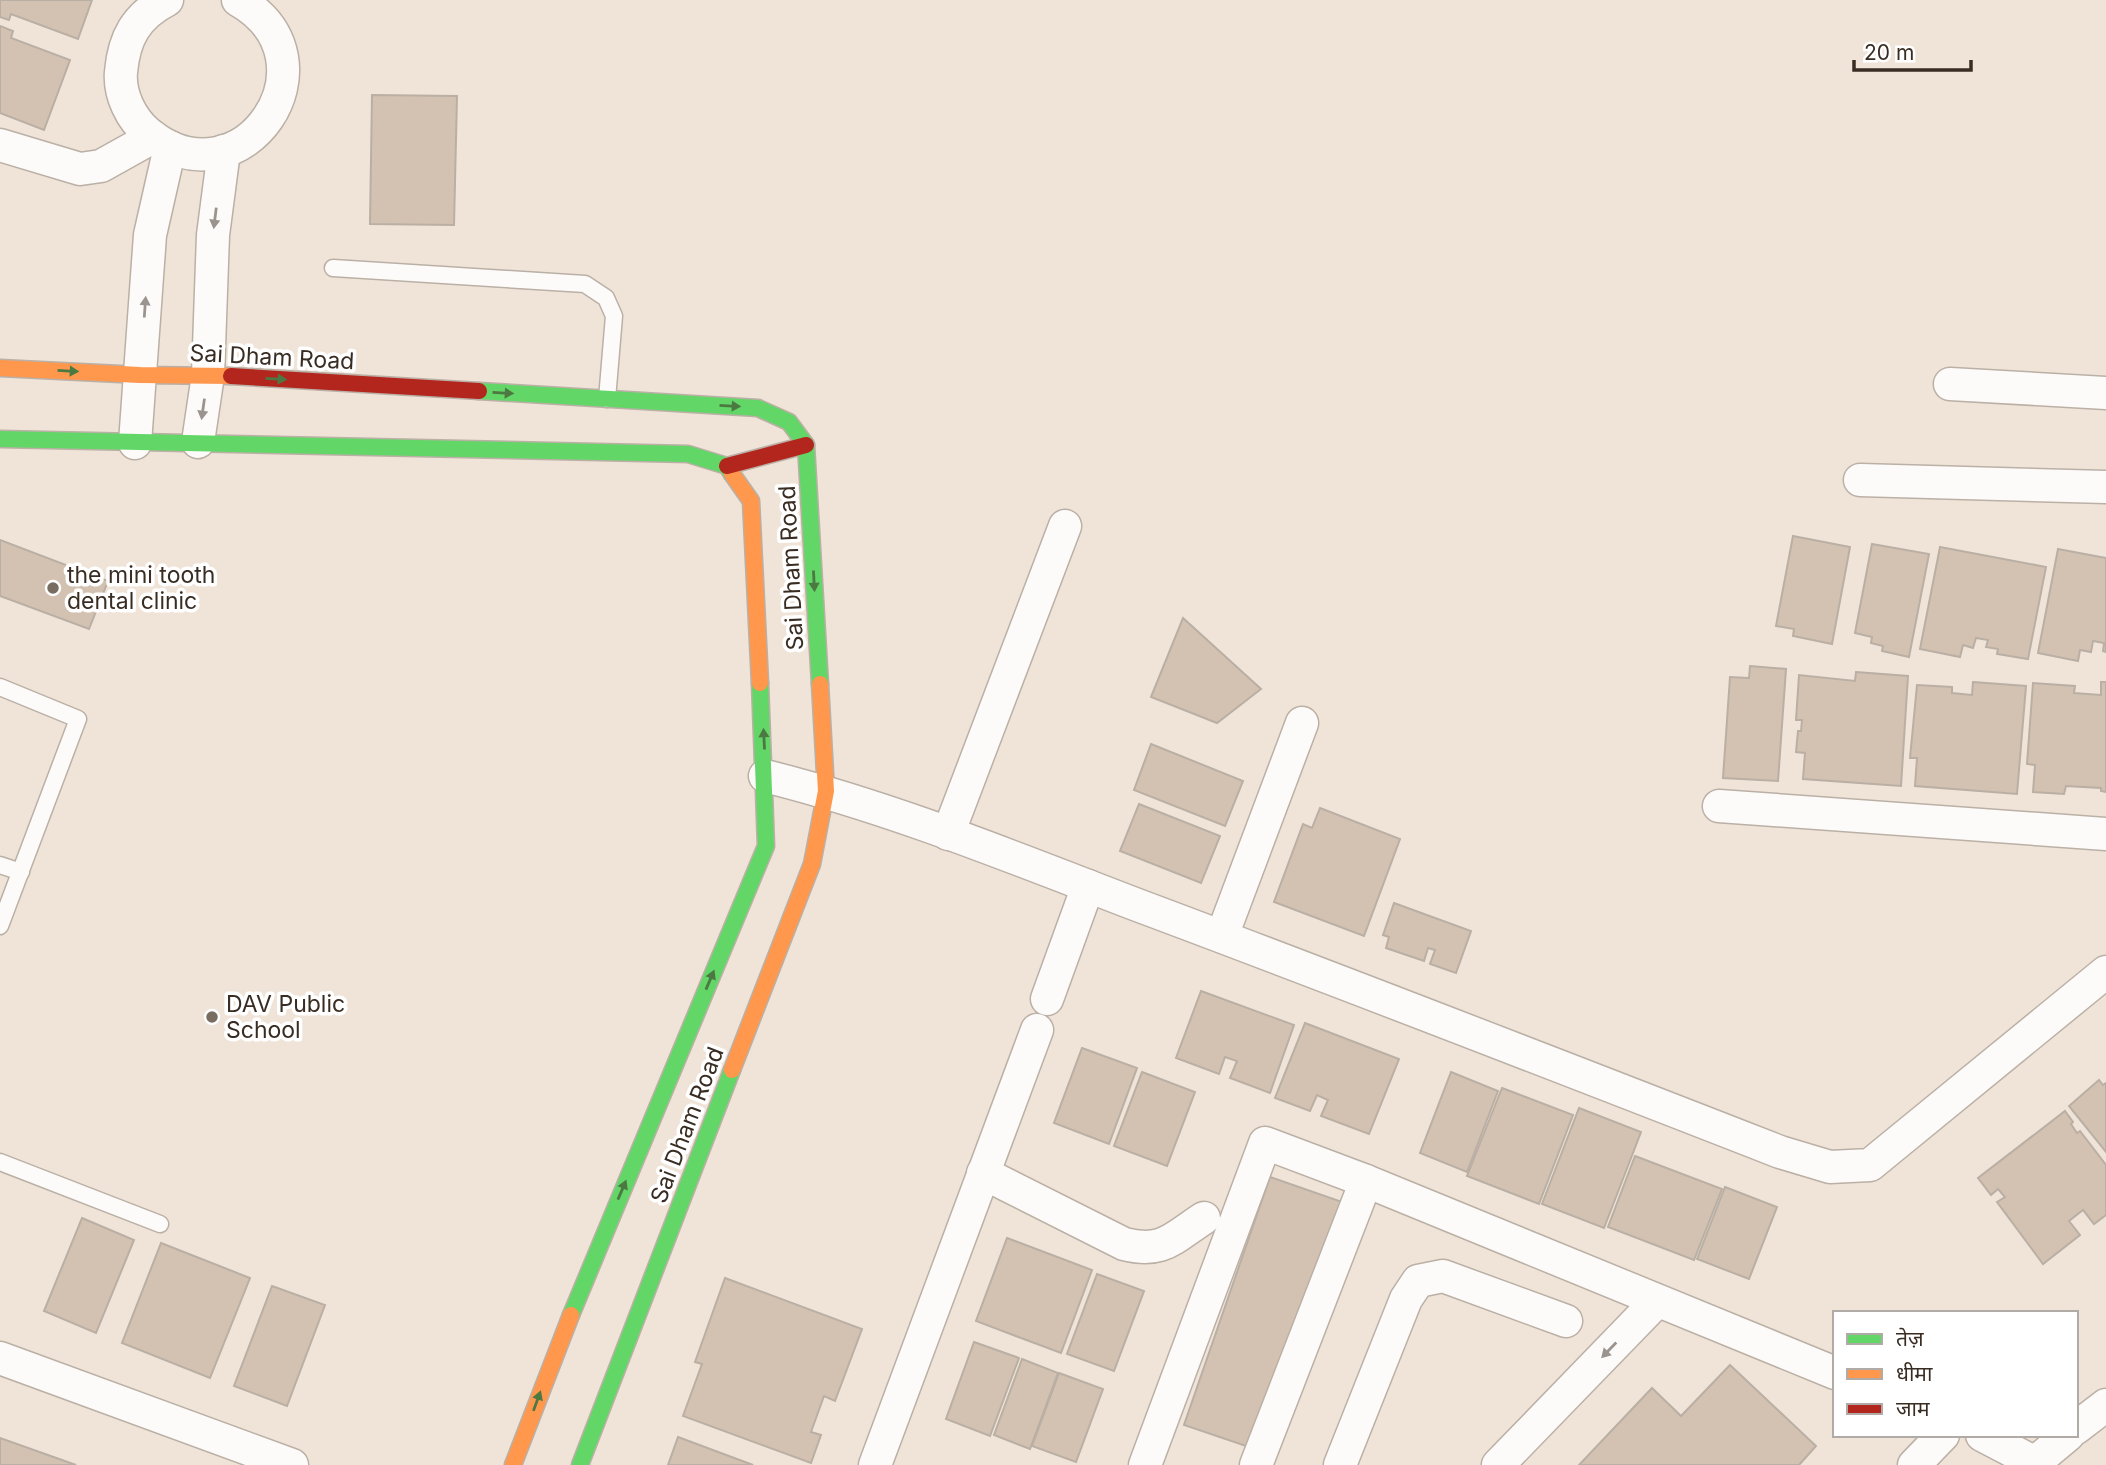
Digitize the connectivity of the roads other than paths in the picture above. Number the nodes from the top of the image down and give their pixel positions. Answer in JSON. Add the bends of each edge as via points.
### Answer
{"nodes":[{"id":1,"x":167,"y":0,"type":"edge"},
{"id":2,"x":238,"y":0,"type":"edge"},
{"id":3,"x":161,"y":142,"type":"junction"},
{"id":4,"x":0,"y":145,"type":"edge"},
{"id":5,"x":224,"y":150,"type":"junction"},
{"id":6,"x":333,"y":268,"type":"dead end"},
{"id":7,"x":0,"y":368,"type":"edge"},
{"id":8,"x":140,"y":375,"type":"junction"},
{"id":9,"x":208,"y":375,"type":"junction"},
{"id":10,"x":1950,"y":384,"type":"dead end"},
{"id":11,"x":2106,"y":393,"type":"edge"},
{"id":12,"x":607,"y":399,"type":"junction"},
{"id":13,"x":0,"y":439,"type":"edge"},
{"id":14,"x":198,"y":442,"type":"junction"},
{"id":15,"x":135,"y":443,"type":"junction"},
{"id":16,"x":806,"y":445,"type":"junction"},
{"id":17,"x":727,"y":466,"type":"junction"},
{"id":18,"x":1860,"y":480,"type":"dead end"},
{"id":19,"x":2106,"y":487,"type":"edge"},
{"id":20,"x":1065,"y":526,"type":"dead end"},
{"id":21,"x":0,"y":687,"type":"edge"},
{"id":22,"x":1302,"y":723,"type":"dead end"},
{"id":23,"x":765,"y":776,"type":"junction"},
{"id":24,"x":826,"y":791,"type":"junction"},
{"id":25,"x":1719,"y":806,"type":"dead end"},
{"id":26,"x":948,"y":834,"type":"junction"},
{"id":27,"x":2106,"y":834,"type":"edge"},
{"id":28,"x":0,"y":865,"type":"edge"},
{"id":29,"x":21,"y":872,"type":"junction"},
{"id":30,"x":1088,"y":886,"type":"junction"},
{"id":31,"x":0,"y":926,"type":"edge"},
{"id":32,"x":1222,"y":936,"type":"junction"},
{"id":33,"x":2106,"y":972,"type":"edge"},
{"id":34,"x":1047,"y":999,"type":"dead end"},
{"id":35,"x":1037,"y":1030,"type":"dead end"},
{"id":36,"x":0,"y":1163,"type":"edge"},
{"id":37,"x":983,"y":1173,"type":"junction"},
{"id":38,"x":1366,"y":1181,"type":"junction"},
{"id":39,"x":1204,"y":1218,"type":"dead end"},
{"id":40,"x":160,"y":1224,"type":"dead end"},
{"id":41,"x":1657,"y":1301,"type":"junction"},
{"id":42,"x":1566,"y":1321,"type":"dead end"},
{"id":43,"x":0,"y":1358,"type":"edge"},
{"id":44,"x":1833,"y":1372,"type":"edge"},
{"id":45,"x":2106,"y":1405,"type":"edge"},
{"id":46,"x":2078,"y":1427,"type":"edge"},
{"id":47,"x":1941,"y":1437,"type":"edge"},
{"id":48,"x":1986,"y":1437,"type":"edge"},
{"id":49,"x":2066,"y":1437,"type":"edge"},
{"id":50,"x":239,"y":1456,"type":"edge"},
{"id":51,"x":2035,"y":1464,"type":"edge"},
{"id":52,"x":292,"y":1465,"type":"edge"},
{"id":53,"x":513,"y":1465,"type":"edge"},
{"id":54,"x":580,"y":1465,"type":"edge"},
{"id":55,"x":875,"y":1465,"type":"edge"},
{"id":56,"x":1146,"y":1465,"type":"edge"},
{"id":57,"x":1256,"y":1465,"type":"edge"},
{"id":58,"x":1340,"y":1465,"type":"edge"},
{"id":59,"x":1498,"y":1465,"type":"edge"},
{"id":60,"x":1914,"y":1465,"type":"edge"}],
"edges":[{"from":1,"to":3,"type":"street","via":[[135,26],[123,51],[121,77],[126,104],[140,126]]},
{"from":2,"to":5,"type":"street","via":[[254,9],[272,30],[281,55],[283,82],[276,108],[260,130],[239,146]]},
{"from":3,"to":4,"type":"street","via":[[101,166],[80,169]]},
{"from":3,"to":5,"type":"street","via":[[186,153]]},
{"from":8,"to":3,"type":"street","one_way":true},
{"from":5,"to":9,"type":"street","one_way":true,"via":[[213,235]]},
{"from":6,"to":12,"type":"lane","via":[[585,284],[606,298],[614,316]]},
{"from":7,"to":8,"type":"street","name":"Sai Dham Road","one_way":true},
{"from":8,"to":9,"type":"street","name":"Sai Dham Road"},
{"from":8,"to":15,"type":"street"},
{"from":9,"to":12,"type":"street","name":"Sai Dham Road","one_way":true},
{"from":9,"to":14,"type":"street","one_way":true},
{"from":10,"to":11,"type":"street"},
{"from":12,"to":16,"type":"street","name":"Sai Dham Road","one_way":true,"via":[[758,408],[789,422]]},
{"from":13,"to":15,"type":"street"},
{"from":14,"to":15,"type":"street"},
{"from":14,"to":17,"type":"street","via":[[633,451],[688,454]]},
{"from":16,"to":17,"type":"street"},
{"from":16,"to":24,"type":"street","name":"Sai Dham Road","one_way":true},
{"from":23,"to":17,"type":"street","name":"Sai Dham Road","one_way":true,"via":[[751,501]]},
{"from":18,"to":19,"type":"street"},
{"from":20,"to":26,"type":"street"},
{"from":21,"to":29,"type":"lane","via":[[78,719]]},
{"from":22,"to":32,"type":"street"},
{"from":23,"to":24,"type":"street"},
{"from":53,"to":23,"type":"street","name":"Sai Dham Road","one_way":true,"via":[[559,1343],[766,846]]},
{"from":24,"to":26,"type":"street"},
{"from":24,"to":54,"type":"street","name":"Sai Dham Road","via":[[812,864]]},
{"from":25,"to":27,"type":"street"},
{"from":26,"to":30,"type":"street"},
{"from":28,"to":29,"type":"lane"},
{"from":29,"to":31,"type":"lane"},
{"from":30,"to":32,"type":"street"},
{"from":30,"to":34,"type":"street"},
{"from":32,"to":33,"type":"street","via":[[1767,1147],[1830,1167],[1870,1165]]},
{"from":35,"to":37,"type":"street"},
{"from":36,"to":40,"type":"lane"},
{"from":37,"to":39,"type":"street","via":[[1124,1244],[1144,1249],[1162,1246]]},
{"from":37,"to":55,"type":"street"},
{"from":38,"to":41,"type":"street"},
{"from":38,"to":56,"type":"street","via":[[1265,1143]]},
{"from":38,"to":57,"type":"street"},
{"from":41,"to":44,"type":"street"},
{"from":41,"to":59,"type":"street","one_way":true},
{"from":42,"to":58,"type":"street","via":[[1443,1276],[1418,1282],[1406,1299]]},
{"from":43,"to":50,"type":"street"},
{"from":45,"to":46,"type":"street"},
{"from":47,"to":60,"type":"street"},
{"from":48,"to":51,"type":"street"},
{"from":49,"to":51,"type":"street"},
{"from":50,"to":52,"type":"street"}]}
